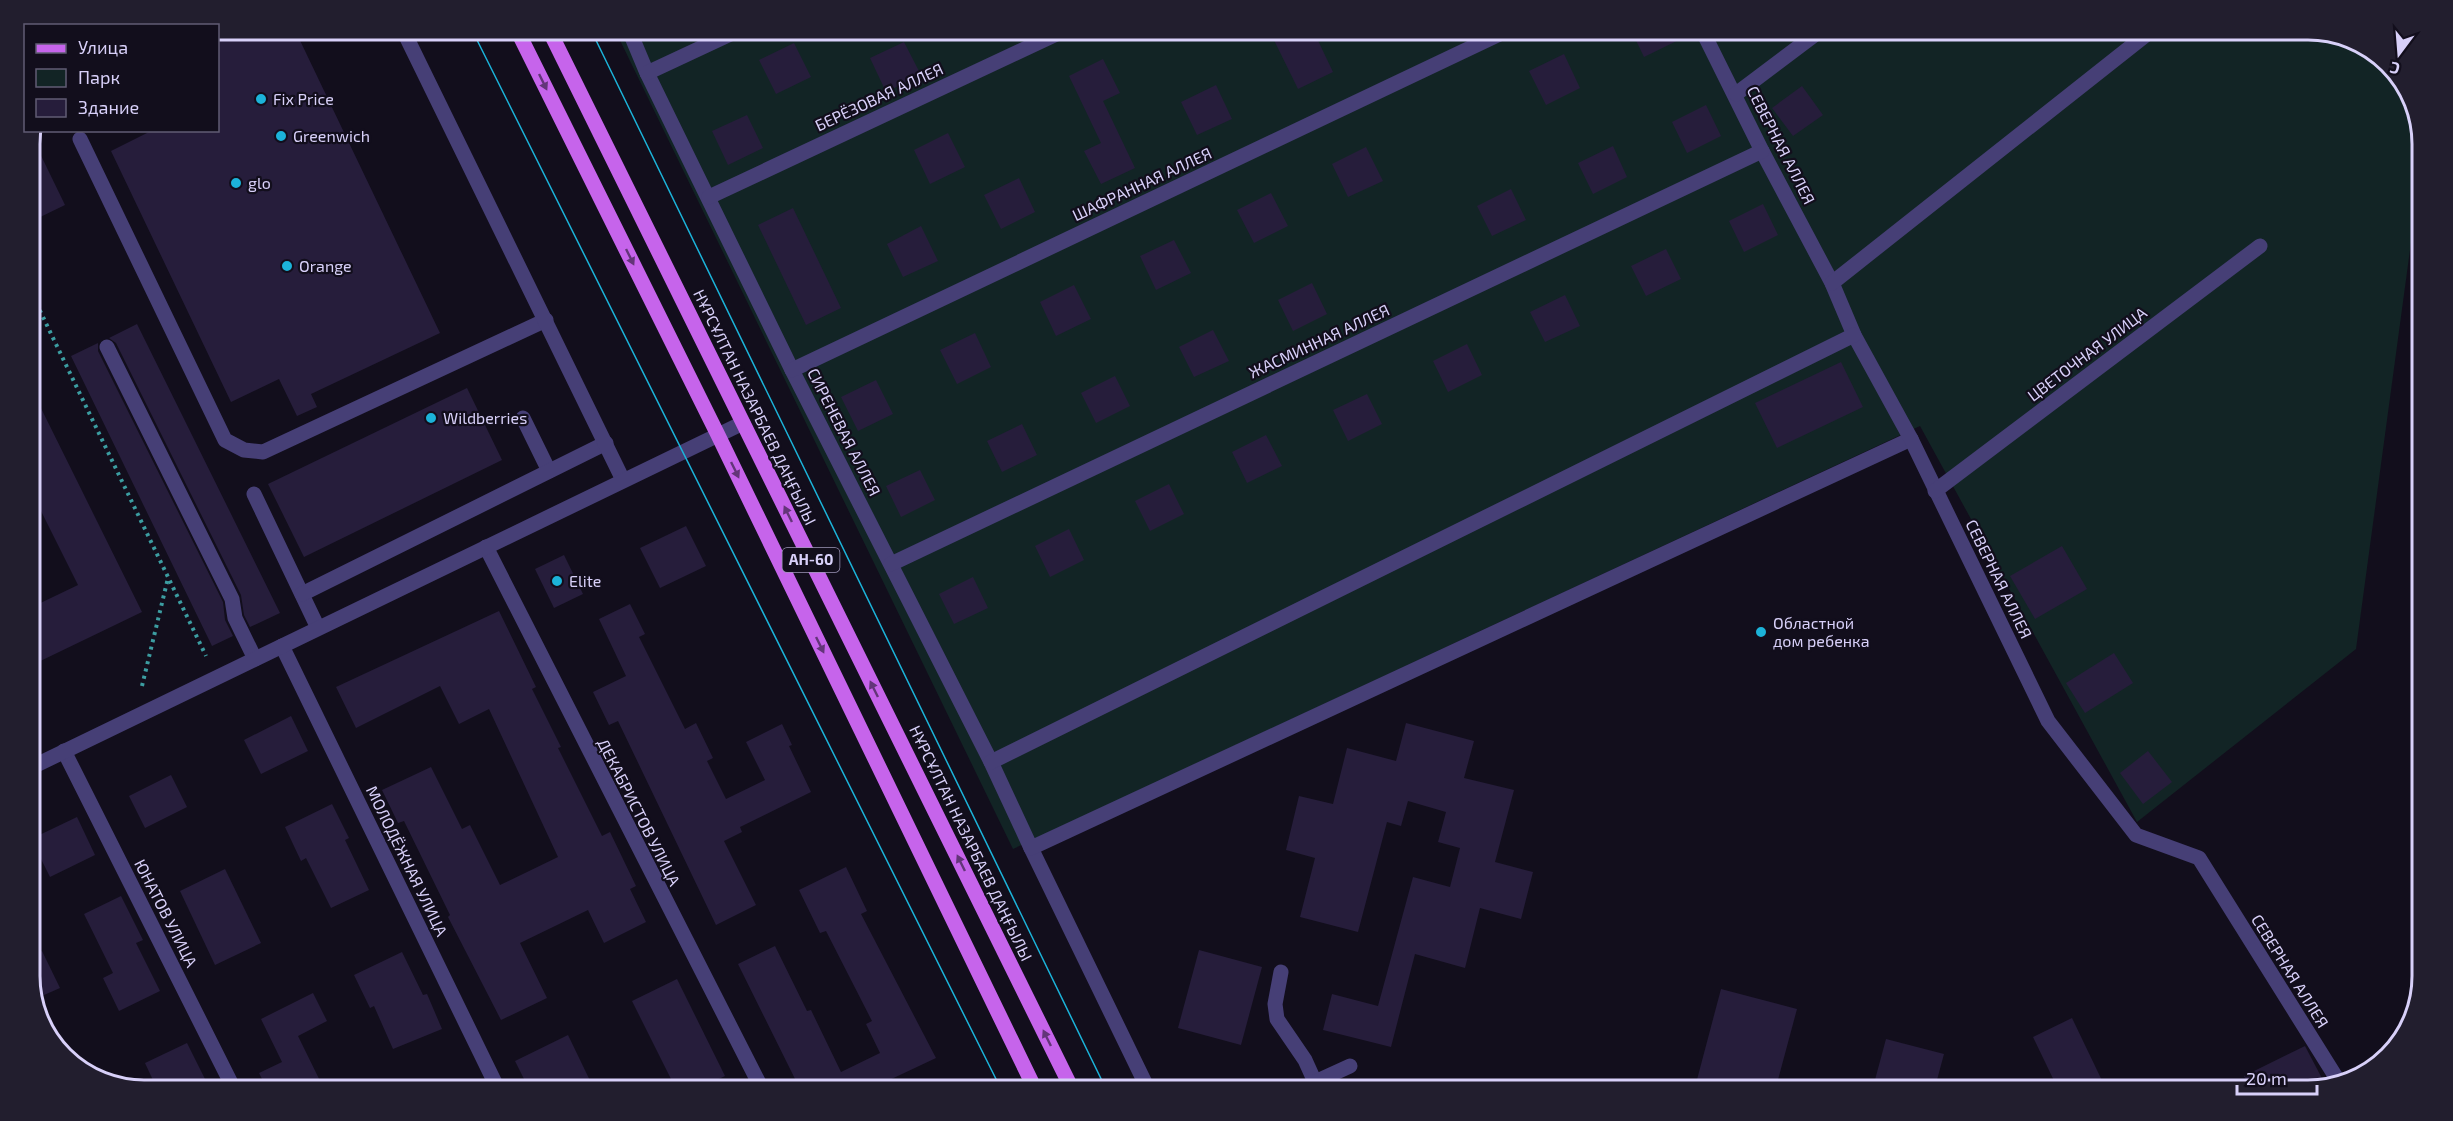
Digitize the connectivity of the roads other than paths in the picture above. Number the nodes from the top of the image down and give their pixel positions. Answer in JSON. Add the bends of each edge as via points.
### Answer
{"nodes":[{"id":1,"x":408,"y":40,"type":"edge"},
{"id":2,"x":522,"y":40,"type":"edge"},
{"id":3,"x":554,"y":40,"type":"edge"},
{"id":4,"x":633,"y":40,"type":"edge"},
{"id":5,"x":718,"y":40,"type":"edge"},
{"id":6,"x":1044,"y":40,"type":"edge"},
{"id":7,"x":1487,"y":40,"type":"edge"},
{"id":8,"x":1707,"y":40,"type":"edge"},
{"id":9,"x":1808,"y":40,"type":"edge"},
{"id":10,"x":2139,"y":40,"type":"edge"},
{"id":11,"x":647,"y":73,"type":"junction"},
{"id":12,"x":1736,"y":94,"type":"junction"},
{"id":13,"x":80,"y":139,"type":"dead end"},
{"id":14,"x":1762,"y":151,"type":"junction"},
{"id":15,"x":709,"y":197,"type":"junction"},
{"id":16,"x":2260,"y":246,"type":"dead end"},
{"id":17,"x":1832,"y":283,"type":"junction"},
{"id":18,"x":546,"y":320,"type":"junction"},
{"id":19,"x":1854,"y":335,"type":"junction"},
{"id":20,"x":107,"y":348,"type":"dead end"},
{"id":21,"x":792,"y":370,"type":"junction"},
{"id":22,"x":523,"y":418,"type":"dead end"},
{"id":23,"x":742,"y":423,"type":"junction"},
{"id":24,"x":718,"y":435,"type":"junction"},
{"id":25,"x":1911,"y":440,"type":"junction"},
{"id":26,"x":606,"y":443,"type":"junction"},
{"id":27,"x":549,"y":471,"type":"junction"},
{"id":28,"x":623,"y":480,"type":"junction"},
{"id":29,"x":1935,"y":491,"type":"junction"},
{"id":30,"x":254,"y":494,"type":"dead end"},
{"id":31,"x":486,"y":547,"type":"junction"},
{"id":32,"x":891,"y":564,"type":"junction"},
{"id":33,"x":302,"y":594,"type":"junction"},
{"id":34,"x":318,"y":628,"type":"junction"},
{"id":35,"x":282,"y":646,"type":"junction"},
{"id":36,"x":255,"y":659,"type":"junction"},
{"id":37,"x":64,"y":752,"type":"junction"},
{"id":38,"x":991,"y":762,"type":"junction"},
{"id":39,"x":41,"y":763,"type":"edge"},
{"id":40,"x":1031,"y":848,"type":"junction"},
{"id":41,"x":1281,"y":972,"type":"dead end"},
{"id":42,"x":1350,"y":1066,"type":"dead end"},
{"id":43,"x":2335,"y":1077,"type":"edge"},
{"id":44,"x":229,"y":1080,"type":"edge"},
{"id":45,"x":494,"y":1080,"type":"edge"},
{"id":46,"x":757,"y":1080,"type":"edge"},
{"id":47,"x":1031,"y":1080,"type":"edge"},
{"id":48,"x":1068,"y":1080,"type":"edge"},
{"id":49,"x":1144,"y":1080,"type":"edge"},
{"id":50,"x":1314,"y":1080,"type":"edge"},
{"id":51,"x":1328,"y":1080,"type":"edge"}],
"edges":[{"from":1,"to":18,"type":"street"},
{"from":2,"to":24,"type":"main road","number":"АН-60","one_way":true},
{"from":3,"to":23,"type":"main road","name":"НҰРСҰЛТАН НАЗАРБАЕВ ДАҢҒЫЛЫ","number":"АН-60"},
{"from":4,"to":11,"type":"street","name":"СИРЕНЕВАЯ АЛЛЕЯ"},
{"from":5,"to":11,"type":"street"},
{"from":6,"to":15,"type":"street","name":"БЕРЁЗОВАЯ АЛЛЕЯ"},
{"from":7,"to":21,"type":"street","name":"ШАФРАННАЯ АЛЛЕЯ"},
{"from":8,"to":12,"type":"street","name":"СЕВЕРНАЯ АЛЛЕЯ"},
{"from":9,"to":12,"type":"street"},
{"from":10,"to":17,"type":"street"},
{"from":11,"to":15,"type":"street","name":"СИРЕНЕВАЯ АЛЛЕЯ"},
{"from":12,"to":14,"type":"street","name":"СЕВЕРНАЯ АЛЛЕЯ"},
{"from":13,"to":18,"type":"street","via":[[225,440],[244,450],[263,452]]},
{"from":14,"to":17,"type":"street","name":"СЕВЕРНАЯ АЛЛЕЯ"},
{"from":14,"to":32,"type":"street","name":"ЖАСМИННАЯ АЛЛЕЯ"},
{"from":15,"to":21,"type":"street","name":"СИРЕНЕВАЯ АЛЛЕЯ"},
{"from":16,"to":29,"type":"street","name":"ЦВЕТОЧНАЯ УЛИЦА"},
{"from":17,"to":19,"type":"street","name":"СЕВЕРНАЯ АЛЛЕЯ"},
{"from":18,"to":26,"type":"street"},
{"from":19,"to":25,"type":"street","name":"СЕВЕРНАЯ АЛЛЕЯ"},
{"from":19,"to":38,"type":"street"},
{"from":20,"to":36,"type":"street","via":[[232,599],[235,618]]},
{"from":21,"to":32,"type":"street","name":"СИРЕНЕВАЯ АЛЛЕЯ"},
{"from":22,"to":27,"type":"street"},
{"from":23,"to":24,"type":"street"},
{"from":48,"to":23,"type":"main road","name":"НҰРСҰЛТАН НАЗАРБАЕВ ДАҢҒЫЛЫ","number":"АН-60","one_way":true},
{"from":24,"to":28,"type":"street"},
{"from":24,"to":47,"type":"main road","number":"АН-60","one_way":true},
{"from":25,"to":29,"type":"street","name":"СЕВЕРНАЯ АЛЛЕЯ"},
{"from":25,"to":40,"type":"street"},
{"from":26,"to":27,"type":"street"},
{"from":26,"to":28,"type":"street"},
{"from":27,"to":33,"type":"street"},
{"from":28,"to":31,"type":"street"},
{"from":29,"to":43,"type":"street","name":"СЕВЕРНАЯ АЛЛЕЯ","via":[[2048,721],[2136,835],[2199,858]]},
{"from":30,"to":33,"type":"street"},
{"from":31,"to":34,"type":"street"},
{"from":31,"to":46,"type":"street","name":"ДЕКАБРИСТОВ УЛИЦА"},
{"from":32,"to":38,"type":"street","name":"СИРЕНЕВАЯ АЛЛЕЯ"},
{"from":33,"to":34,"type":"street"},
{"from":34,"to":35,"type":"street"},
{"from":35,"to":36,"type":"street"},
{"from":35,"to":45,"type":"street","name":"МОЛОДЁЖНАЯ УЛИЦА"},
{"from":36,"to":37,"type":"street"},
{"from":37,"to":39,"type":"street"},
{"from":37,"to":44,"type":"street","name":"ЮНАТОВ УЛИЦА"},
{"from":38,"to":40,"type":"street","name":"СИРЕНЕВАЯ АЛЛЕЯ"},
{"from":40,"to":49,"type":"street","name":"СИРЕНЕВАЯ АЛЛЕЯ"},
{"from":41,"to":50,"type":"street","via":[[1275,1004],[1277,1019]]},
{"from":42,"to":51,"type":"street"}]}
